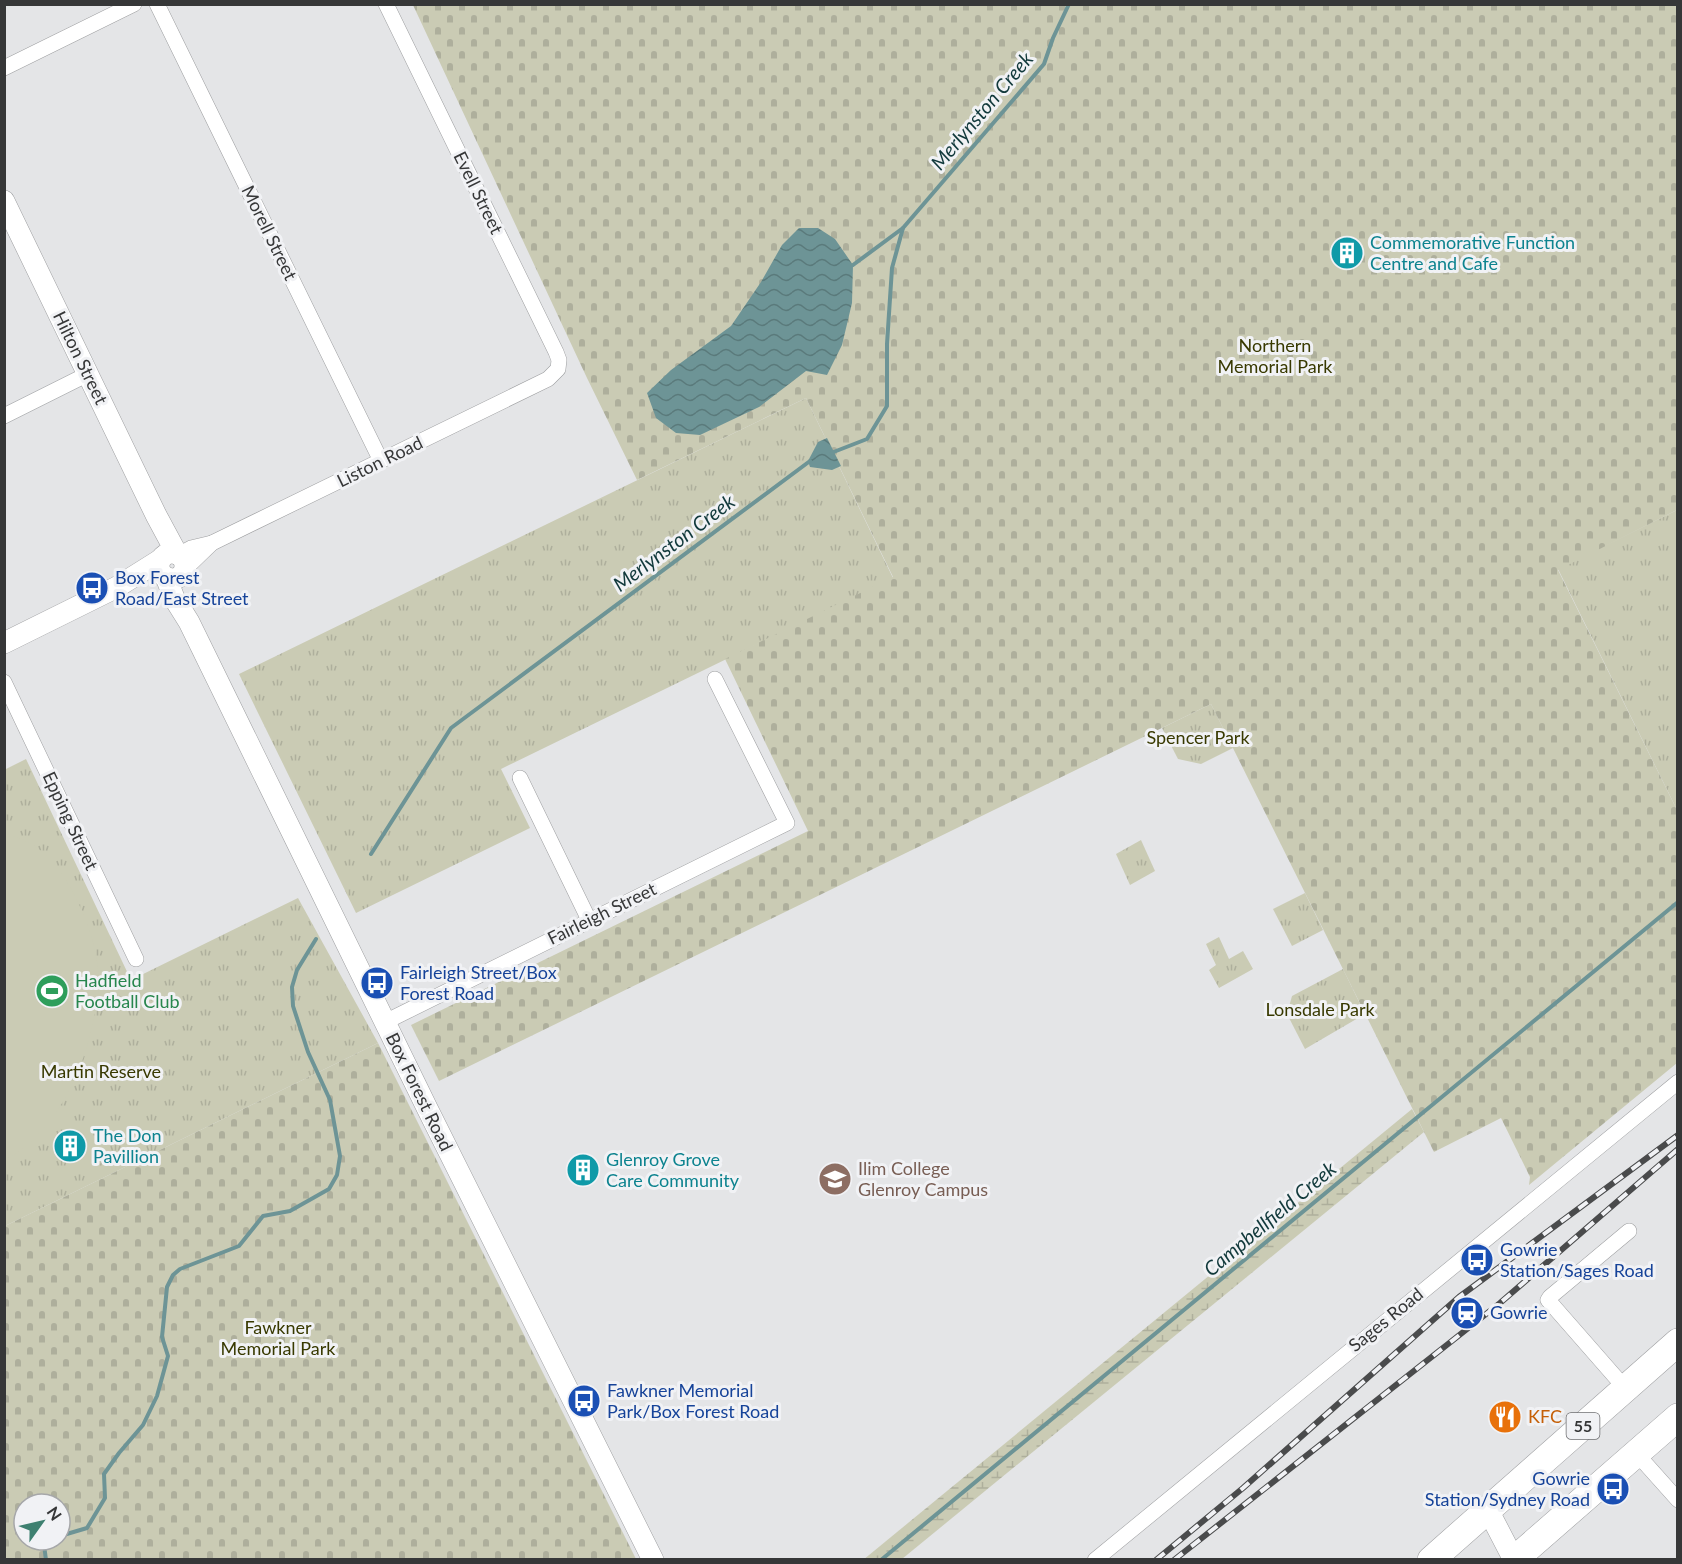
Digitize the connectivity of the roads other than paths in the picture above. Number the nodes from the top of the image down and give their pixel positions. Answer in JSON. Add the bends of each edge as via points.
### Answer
{"nodes":[{"id":1,"x":134,"y":4,"type":"edge"},
{"id":2,"x":158,"y":4,"type":"edge"},
{"id":3,"x":387,"y":4,"type":"edge"},
{"id":4,"x":4,"y":68,"type":"edge"},
{"id":5,"x":4,"y":201,"type":"edge"},
{"id":6,"x":88,"y":374,"type":"junction"},
{"id":7,"x":548,"y":379,"type":"joint"},
{"id":8,"x":4,"y":416,"type":"edge"},
{"id":9,"x":381,"y":461,"type":"junction"},
{"id":10,"x":171,"y":565,"type":"junction"},
{"id":11,"x":189,"y":622,"type":"joint"},
{"id":12,"x":4,"y":643,"type":"edge"},
{"id":13,"x":715,"y":679,"type":"dead end"},
{"id":14,"x":4,"y":682,"type":"edge"},
{"id":15,"x":520,"y":778,"type":"dead end"},
{"id":16,"x":589,"y":920,"type":"junction"},
{"id":17,"x":136,"y":959,"type":"dead end"},
{"id":18,"x":385,"y":1022,"type":"junction"},
{"id":19,"x":1677,"y":1082,"type":"edge"},
{"id":20,"x":1629,"y":1231,"type":"dead end"},
{"id":21,"x":1677,"y":1342,"type":"edge"},
{"id":22,"x":1625,"y":1388,"type":"junction"},
{"id":23,"x":1677,"y":1417,"type":"edge"},
{"id":24,"x":1636,"y":1453,"type":"junction"},
{"id":25,"x":1677,"y":1500,"type":"edge"},
{"id":26,"x":1488,"y":1510,"type":"junction"},
{"id":27,"x":653,"y":1560,"type":"edge"},
{"id":28,"x":1095,"y":1560,"type":"edge"},
{"id":29,"x":1431,"y":1560,"type":"edge"},
{"id":30,"x":1514,"y":1560,"type":"edge"}],
"edges":[{"from":1,"to":4,"type":"street"},
{"from":2,"to":9,"type":"street","name":"Morell Street"},
{"from":3,"to":7,"type":"street","name":"Evell Street","via":[[556,351],[558,369]]},
{"from":5,"to":6,"type":"street","name":"Hilton Street"},
{"from":6,"to":8,"type":"street"},
{"from":6,"to":10,"type":"street","name":"Hilton Street","via":[[156,515]]},
{"from":7,"to":9,"type":"street","name":"Liston Road"},
{"from":9,"to":10,"type":"street","name":"Liston Road","via":[[212,543],[190,549]]},
{"from":10,"to":11,"type":"street","name":"Hilton Street"},
{"from":10,"to":12,"type":"street"},
{"from":11,"to":18,"type":"street","name":"Box Forest Road"},
{"from":13,"to":16,"type":"street","name":"Fairleigh Street","via":[[787,823]]},
{"from":14,"to":17,"type":"street","name":"Epping Street"},
{"from":15,"to":16,"type":"street"},
{"from":16,"to":18,"type":"street","name":"Fairleigh Street"},
{"from":18,"to":27,"type":"street","name":"Box Forest Road"},
{"from":19,"to":28,"type":"street","name":"Sages Road"},
{"from":20,"to":22,"type":"street","via":[[1548,1300]]},
{"from":21,"to":22,"type":"highway","number":"55"},
{"from":22,"to":26,"type":"highway","number":"55"},
{"from":23,"to":24,"type":"highway"},
{"from":24,"to":25,"type":"street"},
{"from":24,"to":30,"type":"highway"},
{"from":26,"to":29,"type":"highway","number":"55"},
{"from":26,"to":30,"type":"street"}]}
